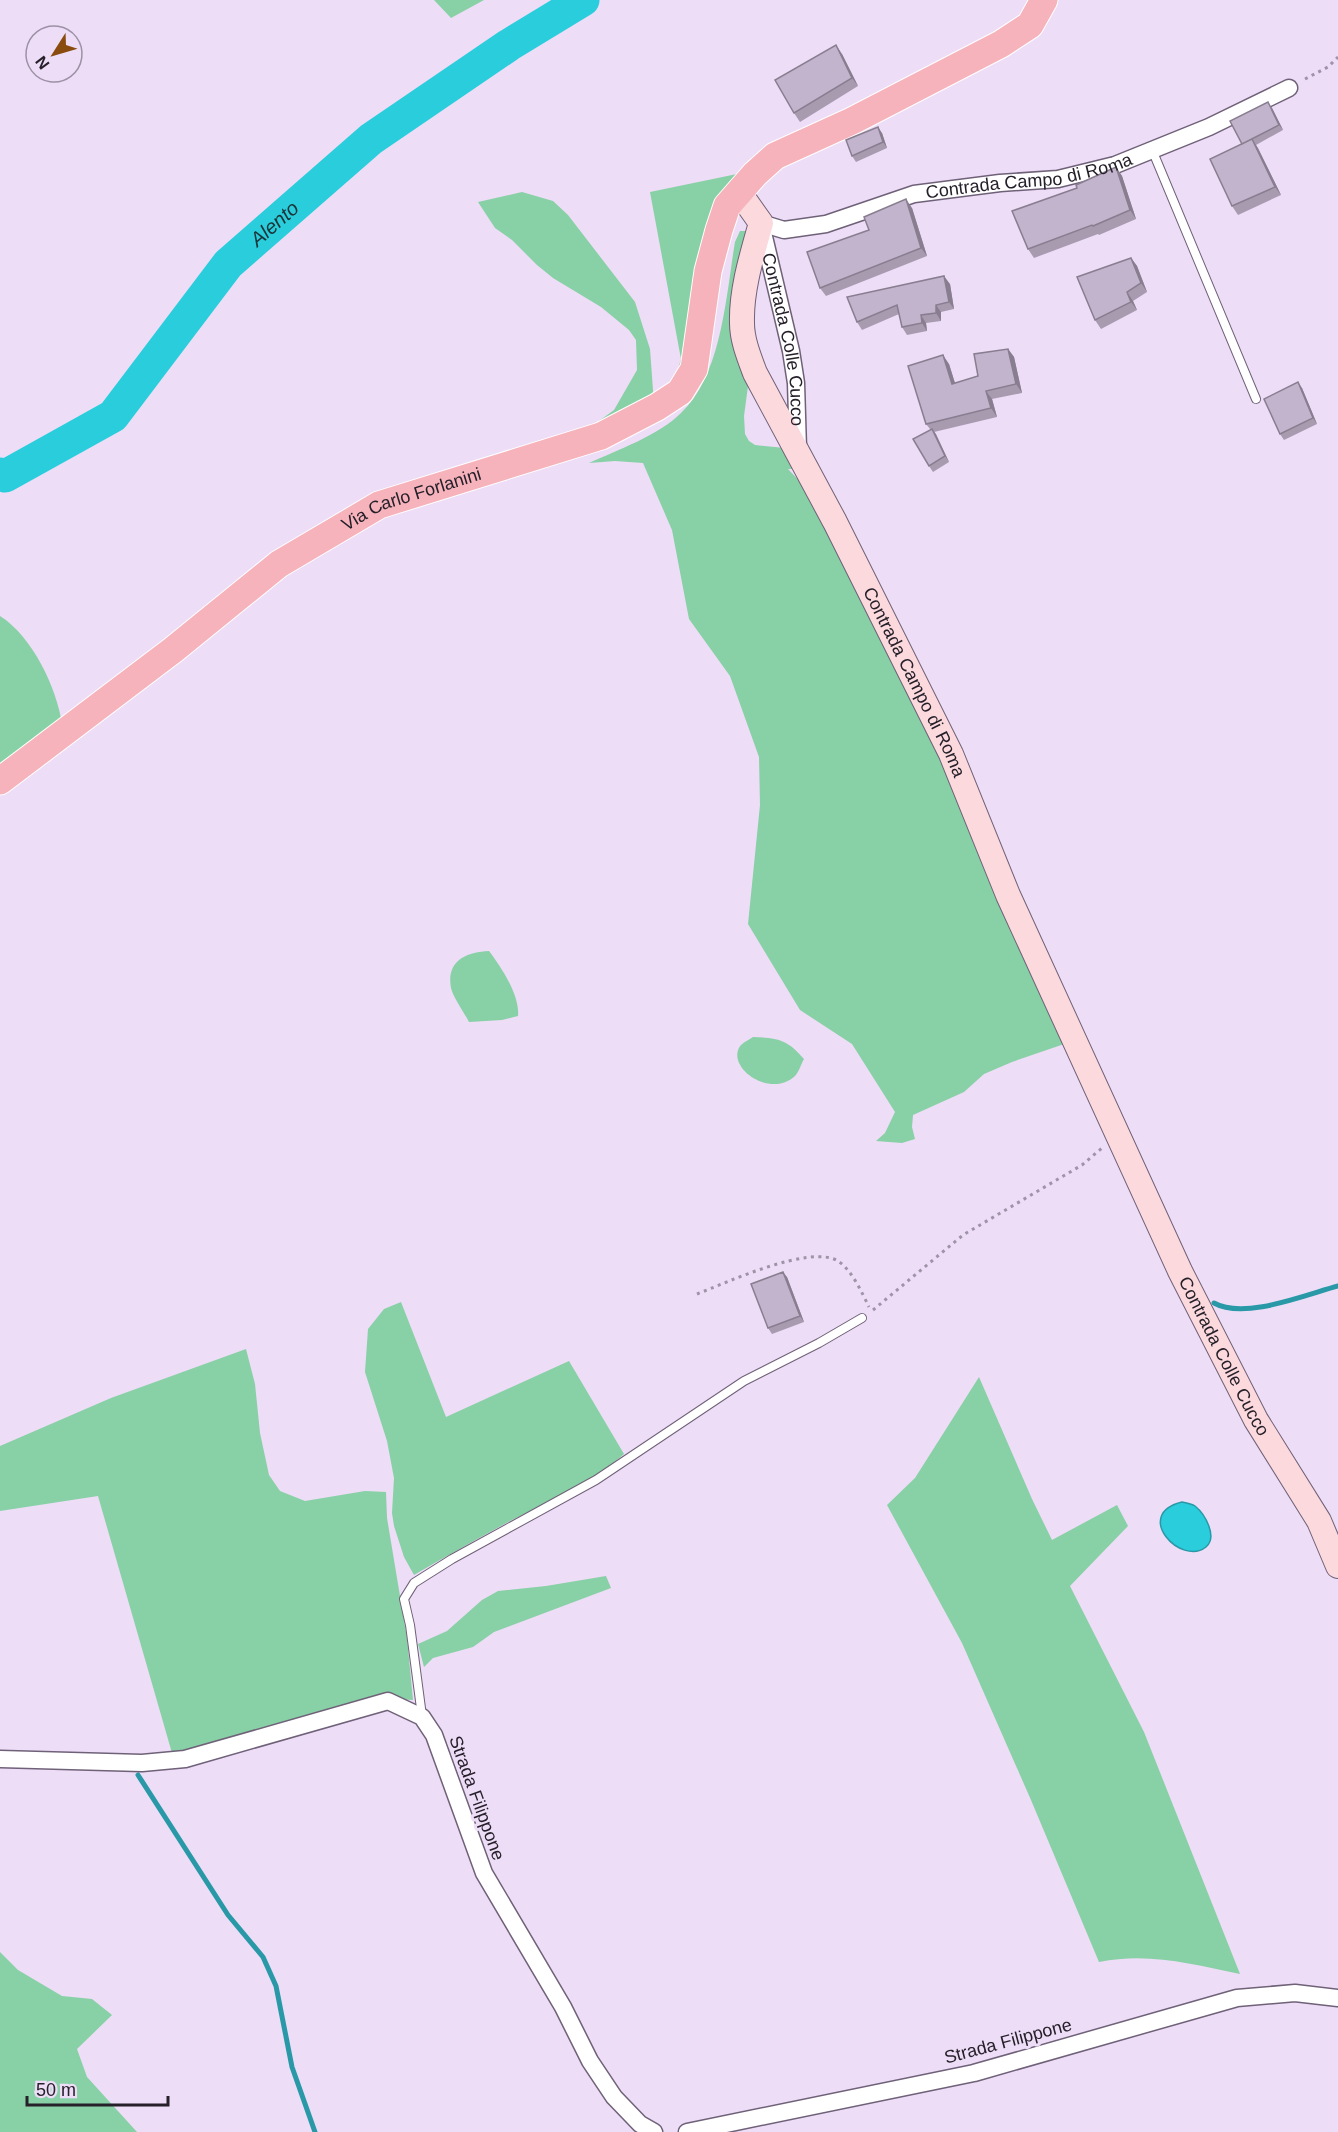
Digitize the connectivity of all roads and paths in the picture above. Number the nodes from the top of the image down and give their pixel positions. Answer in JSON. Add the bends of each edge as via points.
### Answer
{"nodes":[{"id":1,"x":1044,"y":0,"type":"edge"},
{"id":2,"x":1338,"y":57,"type":"edge"},
{"id":3,"x":1289,"y":87,"type":"joint"},
{"id":4,"x":1153,"y":152,"type":"junction"},
{"id":5,"x":739,"y":192,"type":"junction"},
{"id":6,"x":761,"y":223,"type":"junction"},
{"id":7,"x":1256,"y":399,"type":"dead end"},
{"id":8,"x":799,"y":456,"type":"junction"},
{"id":9,"x":0,"y":781,"type":"edge"},
{"id":10,"x":1120,"y":1139,"type":"junction"},
{"id":11,"x":697,"y":1294,"type":"dead end"},
{"id":12,"x":862,"y":1318,"type":"dead end"},
{"id":13,"x":1338,"y":1566,"type":"edge"},
{"id":14,"x":422,"y":1717,"type":"junction"},
{"id":15,"x":0,"y":1759,"type":"edge"},
{"id":16,"x":1338,"y":1998,"type":"edge"},
{"id":17,"x":642,"y":2129,"type":"edge"},
{"id":18,"x":687,"y":2132,"type":"edge"}],
"edges":[{"from":1,"to":5,"type":"main road","via":[[1030,25],[1001,44],[775,156]]},
{"from":2,"to":3,"type":"path","via":[[1328,67]]},
{"from":3,"to":4,"type":"street","name":"Contrada Campo di Roma"},
{"from":4,"to":6,"type":"street","name":"Contrada Campo di Roma","via":[[1058,179],[914,194],[826,224],[784,230]]},
{"from":4,"to":7,"type":"lane"},
{"from":5,"to":6,"type":"street"},
{"from":5,"to":9,"type":"main road","name":"Via Carlo Forlanini","via":[[727,206],[718,230],[694,369],[680,392],[602,436],[379,505],[349,522],[279,564]]},
{"from":6,"to":8,"type":"street","name":"Contrada Colle Cucco","via":[[791,351]]},
{"from":6,"to":8,"type":"street","name":"Contrada Campo di Roma","via":[[750,260],[742,324],[746,349]]},
{"from":8,"to":10,"type":"street","name":"Contrada Campo di Roma","via":[[951,753],[1008,895]]},
{"from":10,"to":11,"type":"path","via":[[963,1235],[871,1311],[840,1262],[827,1256],[803,1257]]},
{"from":10,"to":13,"type":"street","name":"Contrada Colle Cucco","via":[[1180,1271],[1257,1420],[1319,1521]]},
{"from":12,"to":14,"type":"lane","via":[[744,1381],[596,1480],[414,1583],[404,1599]]},
{"from":14,"to":15,"type":"street","via":[[388,1701],[185,1759],[142,1763]]},
{"from":14,"to":17,"type":"street","name":"Strada Filippone","via":[[434,1735],[484,1873],[563,2007],[590,2061]]},
{"from":16,"to":18,"type":"street","name":"Strada Filippone","via":[[1295,1993],[1237,1998],[974,2073]]}]}
